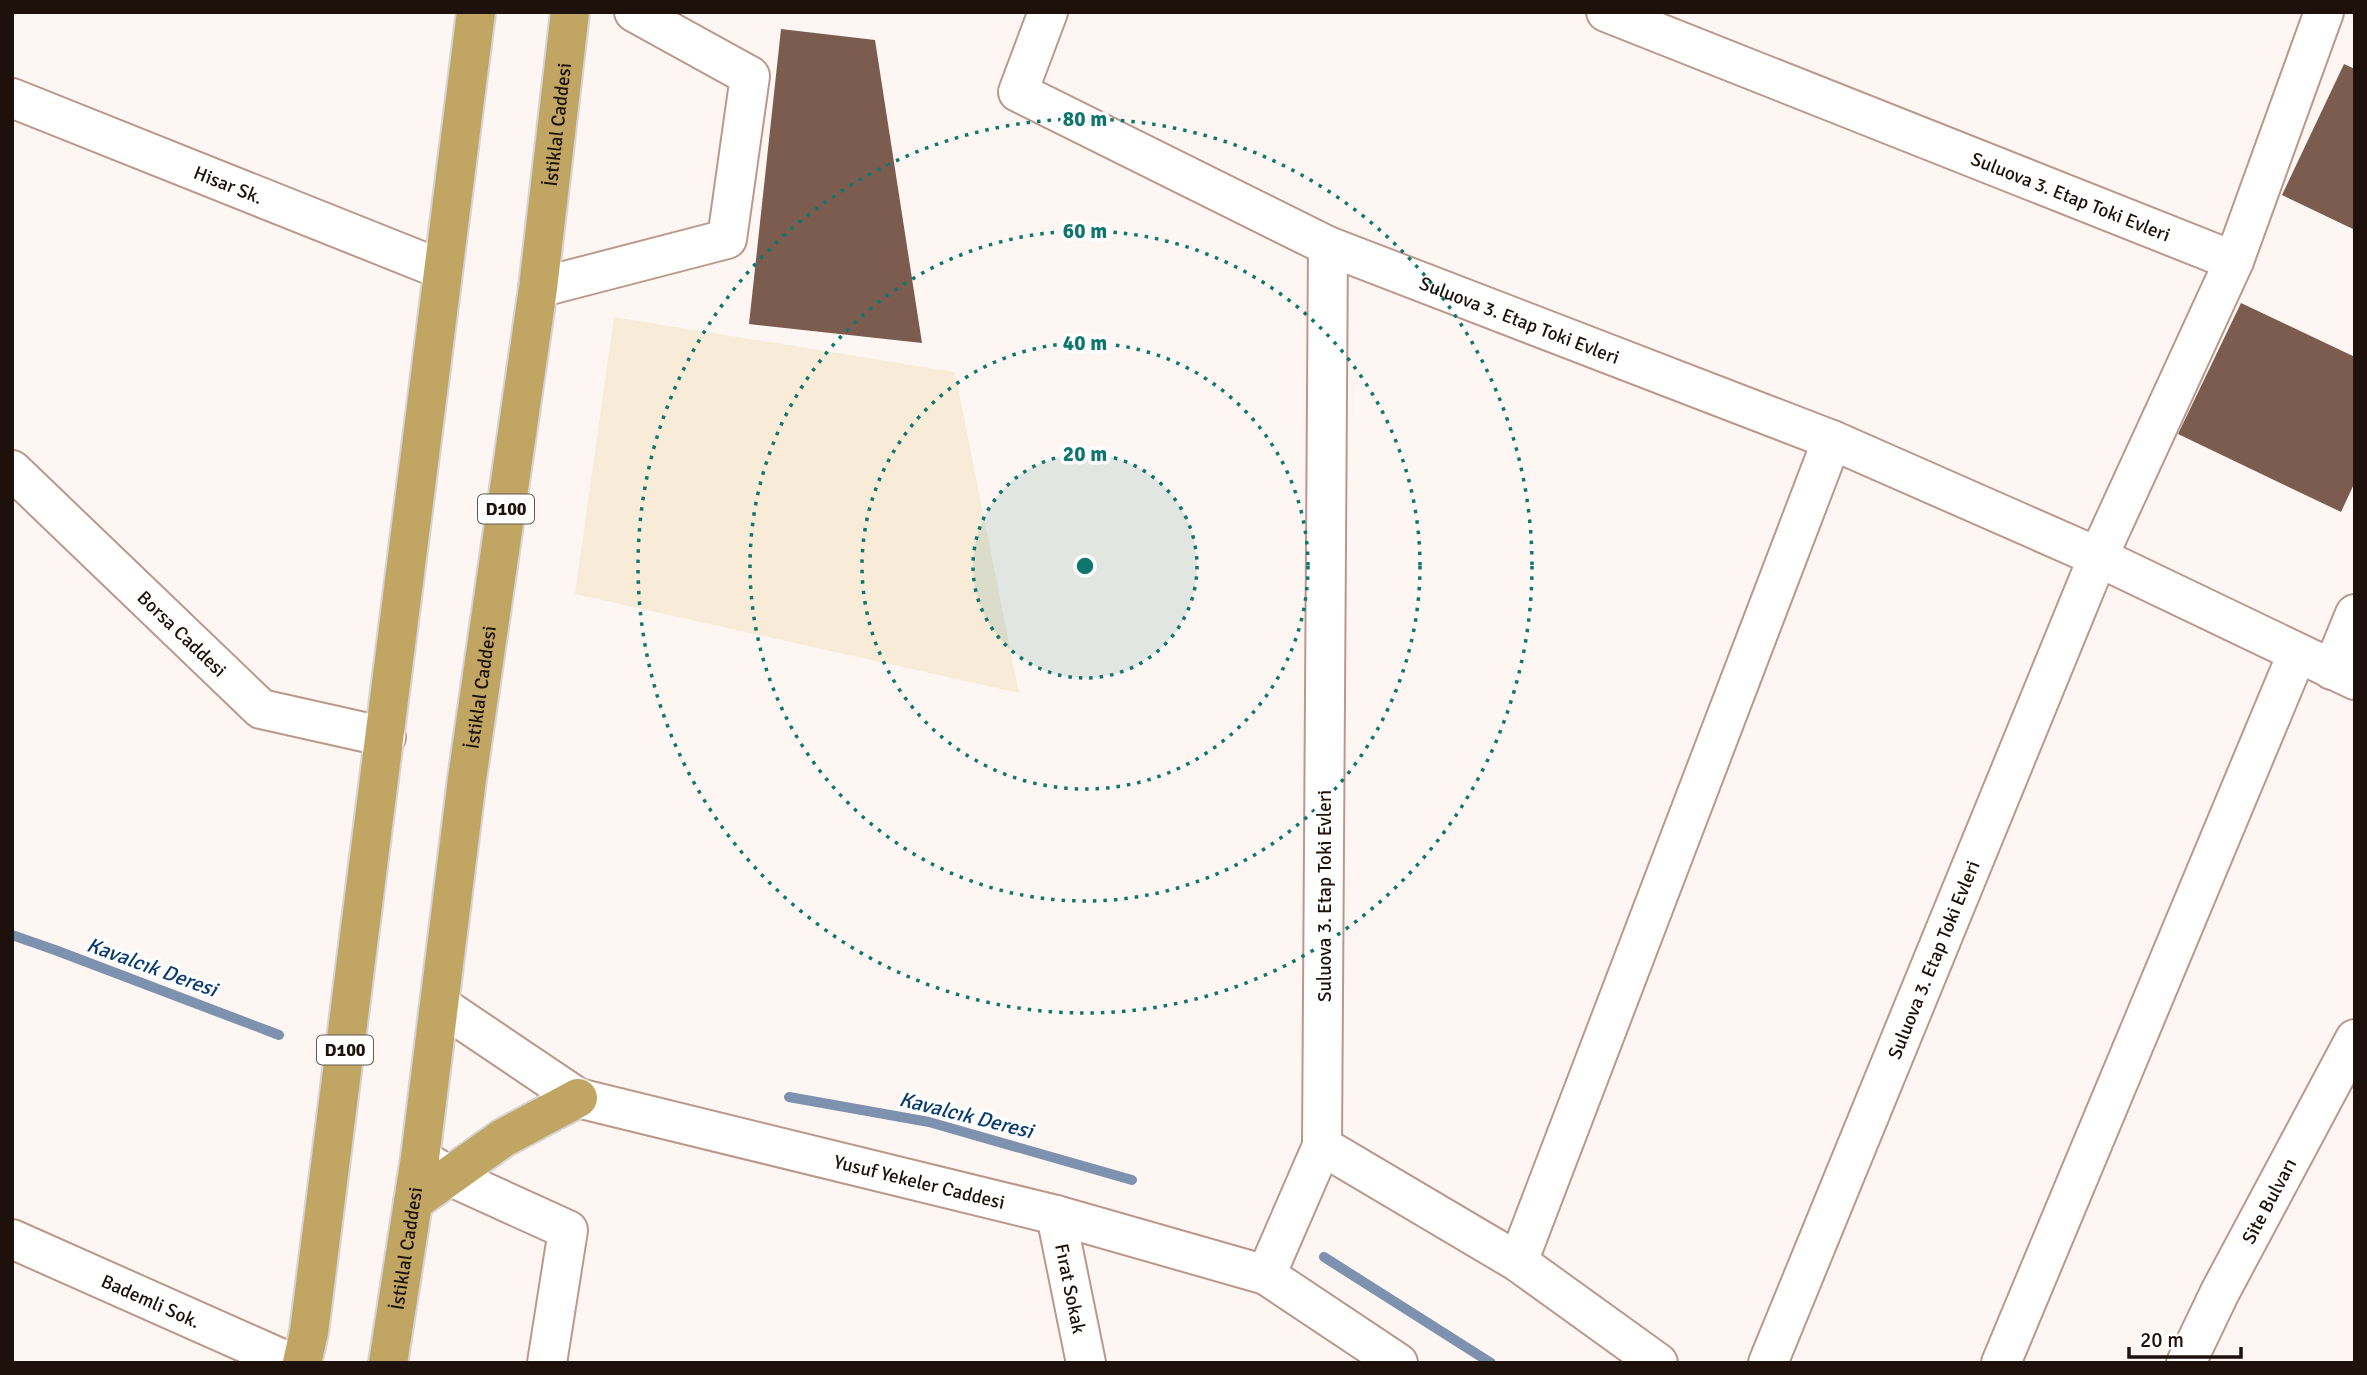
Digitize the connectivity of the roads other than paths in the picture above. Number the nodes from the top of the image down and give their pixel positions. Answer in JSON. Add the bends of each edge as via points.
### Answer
{"nodes":[{"id":1,"x":476,"y":12,"type":"edge"},
{"id":2,"x":570,"y":12,"type":"edge"},
{"id":3,"x":634,"y":12,"type":"edge"},
{"id":4,"x":1048,"y":12,"type":"edge"},
{"id":5,"x":1606,"y":12,"type":"edge"},
{"id":6,"x":2324,"y":12,"type":"edge"},
{"id":7,"x":12,"y":98,"type":"edge"},
{"id":8,"x":1328,"y":246,"type":"junction"},
{"id":9,"x":2234,"y":261,"type":"junction"},
{"id":10,"x":443,"y":270,"type":"junction"},
{"id":11,"x":538,"y":288,"type":"junction"},
{"id":12,"x":1832,"y":440,"type":"junction"},
{"id":13,"x":12,"y":470,"type":"edge"},
{"id":14,"x":2098,"y":557,"type":"junction"},
{"id":15,"x":2355,"y":614,"type":"edge"},
{"id":16,"x":2297,"y":654,"type":"junction"},
{"id":17,"x":2344,"y":675,"type":"edge"},
{"id":18,"x":386,"y":737,"type":"junction"},
{"id":19,"x":440,"y":1005,"type":"junction"},
{"id":20,"x":2355,"y":1039,"type":"edge"},
{"id":21,"x":578,"y":1098,"type":"junction"},
{"id":22,"x":1322,"y":1146,"type":"junction"},
{"id":23,"x":434,"y":1167,"type":"junction"},
{"id":24,"x":1056,"y":1215,"type":"junction"},
{"id":25,"x":12,"y":1239,"type":"edge"},
{"id":26,"x":1518,"y":1262,"type":"junction"},
{"id":27,"x":1266,"y":1275,"type":"junction"},
{"id":28,"x":291,"y":1363,"type":"edge"},
{"id":29,"x":302,"y":1363,"type":"edge"},
{"id":30,"x":388,"y":1363,"type":"edge"},
{"id":31,"x":547,"y":1363,"type":"edge"},
{"id":32,"x":1086,"y":1363,"type":"edge"},
{"id":33,"x":1398,"y":1363,"type":"edge"},
{"id":34,"x":1658,"y":1363,"type":"edge"},
{"id":35,"x":1768,"y":1363,"type":"edge"},
{"id":36,"x":2001,"y":1363,"type":"edge"},
{"id":37,"x":2186,"y":1363,"type":"edge"}],
"edges":[{"from":1,"to":10,"type":"highway","number":"D100"},
{"from":2,"to":11,"type":"highway","name":"İstiklal Caddesi","number":"D100"},
{"from":3,"to":11,"type":"street","via":[[750,76],[727,239]]},
{"from":4,"to":8,"type":"street","name":"Suluova 3. Etap Toki Evleri","via":[[1018,92]]},
{"from":5,"to":9,"type":"street","name":"Suluova 3. Etap Toki Evleri"},
{"from":6,"to":9,"type":"street"},
{"from":7,"to":10,"type":"street","name":"Hisar Sk."},
{"from":8,"to":12,"type":"street","name":"Suluova 3. Etap Toki Evleri"},
{"from":8,"to":22,"type":"street","name":"Suluova 3. Etap Toki Evleri"},
{"from":9,"to":14,"type":"street","name":"Suluova 3. Etap Toki Evleri"},
{"from":10,"to":18,"type":"highway","number":"D100"},
{"from":11,"to":19,"type":"highway","name":"İstiklal Caddesi","number":"D100","via":[[467,779]]},
{"from":12,"to":14,"type":"street","name":"Suluova 3. Etap Toki Evleri"},
{"from":12,"to":26,"type":"street"},
{"from":13,"to":18,"type":"street","name":"Borsa Caddesi","via":[[261,709]]},
{"from":14,"to":16,"type":"street","name":"Suluova 3. Etap Toki Evleri"},
{"from":14,"to":35,"type":"street","name":"Suluova 3. Etap Toki Evleri"},
{"from":15,"to":17,"type":"street"},
{"from":16,"to":17,"type":"street","name":"Suluova 3. Etap Toki Evleri"},
{"from":16,"to":36,"type":"street"},
{"from":18,"to":29,"type":"highway","number":"D100"},
{"from":19,"to":21,"type":"street","name":"Yusuf Yekeler Caddesi"},
{"from":19,"to":23,"type":"highway","name":"İstiklal Caddesi","number":"D100"},
{"from":20,"to":37,"type":"street","name":"Site Bulvarı"},
{"from":21,"to":23,"type":"highway","via":[[503,1138]]},
{"from":21,"to":24,"type":"street","name":"Yusuf Yekeler Caddesi"},
{"from":22,"to":26,"type":"street"},
{"from":22,"to":27,"type":"street"},
{"from":23,"to":30,"type":"highway","name":"İstiklal Caddesi","number":"D100","via":[[413,1202]]},
{"from":23,"to":31,"type":"street","via":[[568,1230]]},
{"from":24,"to":27,"type":"street","name":"Yusuf Yekeler Caddesi"},
{"from":24,"to":32,"type":"street","name":"Fırat Sokak"},
{"from":25,"to":28,"type":"street","name":"Bademli Sok."},
{"from":26,"to":34,"type":"street"},
{"from":27,"to":33,"type":"street","name":"Yusuf Yekeler Caddesi"}]}
